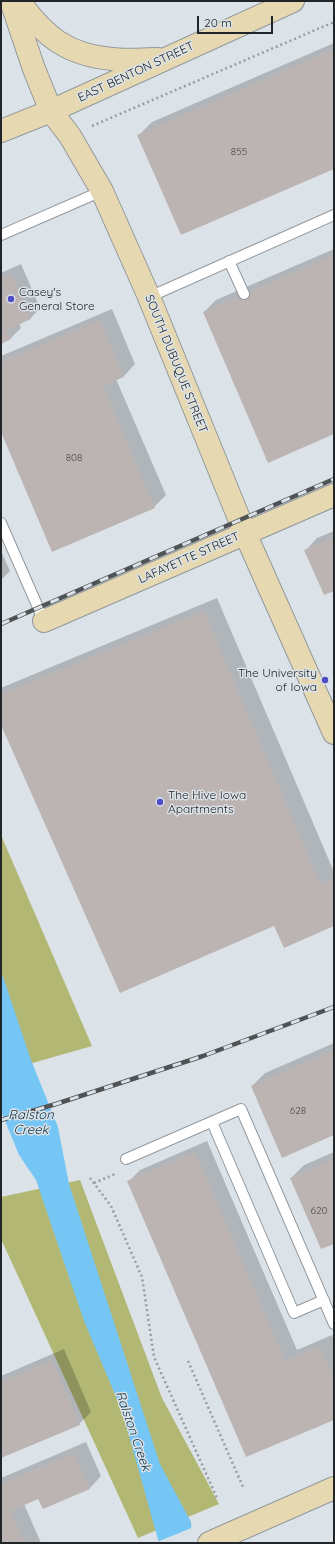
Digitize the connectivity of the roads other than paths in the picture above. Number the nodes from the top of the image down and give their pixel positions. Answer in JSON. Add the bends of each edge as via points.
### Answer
{"nodes":[{"id":1,"x":11,"y":1,"type":"edge"},
{"id":2,"x":19,"y":1,"type":"edge"},
{"id":3,"x":293,"y":1,"type":"edge"},
{"id":4,"x":165,"y":58,"type":"junction"},
{"id":5,"x":51,"y":111,"type":"junction"},
{"id":6,"x":1,"y":131,"type":"edge"},
{"id":7,"x":102,"y":192,"type":"junction"},
{"id":8,"x":334,"y":215,"type":"edge"},
{"id":9,"x":1,"y":235,"type":"edge"},
{"id":10,"x":229,"y":261,"type":"junction"},
{"id":11,"x":244,"y":294,"type":"dead end"},
{"id":12,"x":149,"y":297,"type":"junction"},
{"id":13,"x":334,"y":495,"type":"edge"},
{"id":14,"x":1,"y":523,"type":"edge"},
{"id":15,"x":245,"y":533,"type":"junction"},
{"id":16,"x":44,"y":621,"type":"joint"},
{"id":17,"x":334,"y":733,"type":"edge"},
{"id":18,"x":212,"y":1122,"type":"junction"},
{"id":19,"x":126,"y":1159,"type":"road end"},
{"id":20,"x":324,"y":1300,"type":"junction"},
{"id":21,"x":334,"y":1324,"type":"edge"},
{"id":22,"x":334,"y":1488,"type":"edge"},
{"id":23,"x":208,"y":1543,"type":"edge"}],
"edges":[{"from":1,"to":5,"type":"street","name":"SOUTH DUBUQUE STREET"},
{"from":2,"to":4,"type":"street","via":[[31,18],[55,41],[79,53],[112,59]]},
{"from":3,"to":4,"type":"street","name":"EAST BENTON STREET"},
{"from":4,"to":5,"type":"street","name":"EAST BENTON STREET"},
{"from":5,"to":6,"type":"street","name":"EAST BENTON STREET"},
{"from":5,"to":7,"type":"street","name":"SOUTH DUBUQUE STREET","via":[[70,136]]},
{"from":7,"to":9,"type":"lane"},
{"from":7,"to":12,"type":"street","name":"SOUTH DUBUQUE STREET"},
{"from":8,"to":10,"type":"lane"},
{"from":10,"to":11,"type":"lane"},
{"from":10,"to":12,"type":"lane"},
{"from":12,"to":15,"type":"street","name":"SOUTH DUBUQUE STREET"},
{"from":13,"to":15,"type":"street","name":"LAFAYETTE STREET"},
{"from":14,"to":16,"type":"lane"},
{"from":15,"to":16,"type":"street","name":"LAFAYETTE STREET"},
{"from":15,"to":17,"type":"street","name":"SOUTH DUBUQUE STREET"},
{"from":18,"to":19,"type":"lane"},
{"from":18,"to":20,"type":"lane","via":[[241,1109]]},
{"from":18,"to":20,"type":"lane","via":[[294,1313]]},
{"from":20,"to":21,"type":"lane"},
{"from":22,"to":23,"type":"street"}]}
